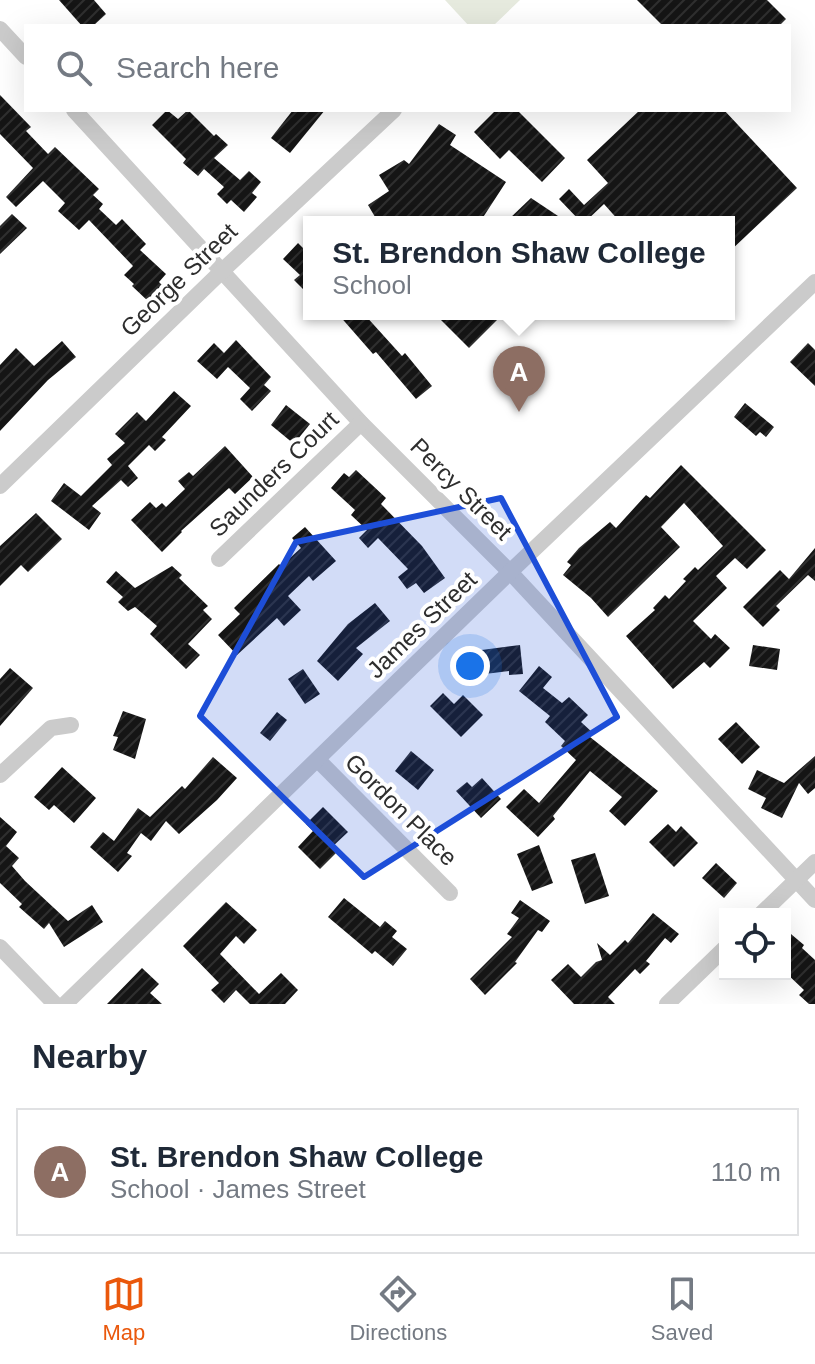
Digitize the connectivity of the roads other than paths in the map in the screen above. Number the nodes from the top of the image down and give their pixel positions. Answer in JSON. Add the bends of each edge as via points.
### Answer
{"nodes":[{"id":1,"x":0,"y":29,"type":"edge"},
{"id":2,"x":24,"y":55,"type":"edge"},
{"id":3,"x":76,"y":112,"type":"edge"},
{"id":4,"x":392,"y":112,"type":"edge"},
{"id":5,"x":222,"y":271,"type":"junction"},
{"id":6,"x":815,"y":282,"type":"edge"},
{"id":7,"x":361,"y":423,"type":"junction"},
{"id":8,"x":0,"y":486,"type":"edge"},
{"id":9,"x":219,"y":559,"type":"dead end"},
{"id":10,"x":510,"y":572,"type":"junction"},
{"id":11,"x":71,"y":725,"type":"dead end"},
{"id":12,"x":318,"y":760,"type":"junction"},
{"id":13,"x":0,"y":775,"type":"edge"},
{"id":14,"x":815,"y":862,"type":"edge"},
{"id":15,"x":797,"y":880,"type":"junction"},
{"id":16,"x":450,"y":893,"type":"dead end"},
{"id":17,"x":815,"y":900,"type":"edge"},
{"id":18,"x":767,"y":908,"type":"edge"},
{"id":19,"x":0,"y":947,"type":"edge"},
{"id":20,"x":719,"y":954,"type":"edge"},
{"id":21,"x":55,"y":1004,"type":"edge"},
{"id":22,"x":65,"y":1004,"type":"edge"},
{"id":23,"x":667,"y":1004,"type":"edge"}],
"edges":[{"from":1,"to":2,"type":"street"},
{"from":3,"to":5,"type":"street","name":"Percy Street"},
{"from":4,"to":5,"type":"street","name":"George Street"},
{"from":5,"to":7,"type":"street","name":"Percy Street"},
{"from":5,"to":8,"type":"street","name":"George Street"},
{"from":6,"to":10,"type":"street","name":"James Street"},
{"from":7,"to":9,"type":"street","name":"Saunders Court"},
{"from":7,"to":10,"type":"street","name":"Percy Street"},
{"from":10,"to":12,"type":"street","name":"James Street"},
{"from":10,"to":15,"type":"street","name":"Percy Street"},
{"from":11,"to":13,"type":"street","via":[[51,728]]},
{"from":12,"to":16,"type":"street","name":"Gordon Place"},
{"from":12,"to":22,"type":"street","name":"James Street"},
{"from":14,"to":15,"type":"street"},
{"from":15,"to":17,"type":"street","name":"Percy Street"},
{"from":15,"to":18,"type":"street"},
{"from":19,"to":21,"type":"street"},
{"from":20,"to":23,"type":"street"}]}
